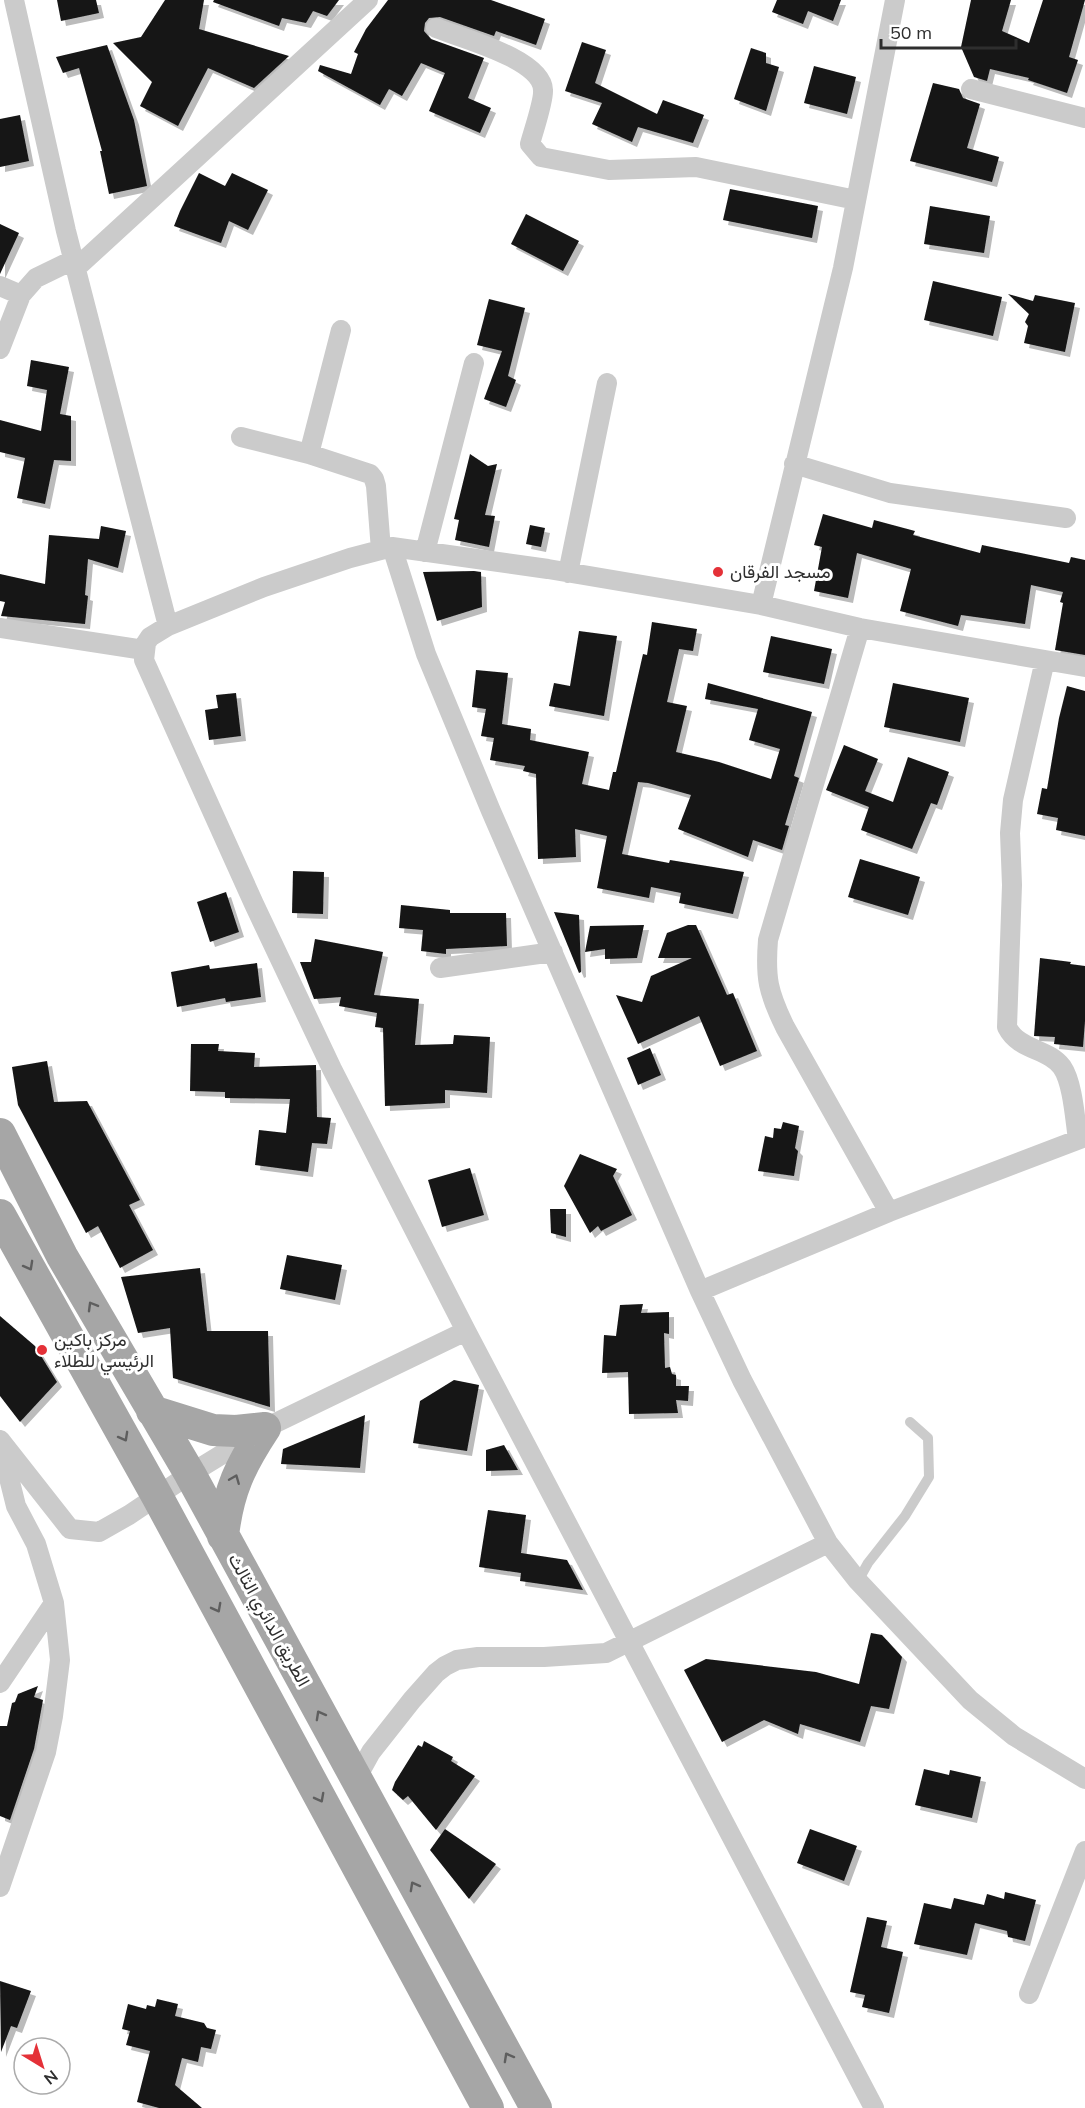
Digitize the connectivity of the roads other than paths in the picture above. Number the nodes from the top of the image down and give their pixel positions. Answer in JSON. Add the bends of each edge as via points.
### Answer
{"nodes":[{"id":1,"x":14,"y":0,"type":"edge"},
{"id":2,"x":368,"y":0,"type":"edge"},
{"id":3,"x":895,"y":0,"type":"edge"},
{"id":4,"x":436,"y":28,"type":"dead end"},
{"id":5,"x":971,"y":88,"type":"dead end"},
{"id":6,"x":1085,"y":118,"type":"edge"},
{"id":7,"x":856,"y":200,"type":"junction"},
{"id":8,"x":74,"y":264,"type":"junction"},
{"id":9,"x":0,"y":286,"type":"edge"},
{"id":10,"x":21,"y":295,"type":"junction"},
{"id":11,"x":341,"y":330,"type":"dead end"},
{"id":12,"x":0,"y":349,"type":"edge"},
{"id":13,"x":474,"y":363,"type":"dead end"},
{"id":14,"x":607,"y":383,"type":"dead end"},
{"id":15,"x":241,"y":437,"type":"dead end"},
{"id":16,"x":309,"y":454,"type":"junction"},
{"id":17,"x":794,"y":464,"type":"junction"},
{"id":18,"x":1066,"y":518,"type":"dead end"},
{"id":19,"x":387,"y":548,"type":"junction"},
{"id":20,"x":425,"y":552,"type":"junction"},
{"id":21,"x":568,"y":573,"type":"junction"},
{"id":22,"x":761,"y":605,"type":"junction"},
{"id":23,"x":168,"y":626,"type":"junction"},
{"id":24,"x":0,"y":628,"type":"edge"},
{"id":25,"x":860,"y":628,"type":"junction"},
{"id":26,"x":144,"y":650,"type":"junction"},
{"id":27,"x":1045,"y":660,"type":"junction"},
{"id":28,"x":1085,"y":667,"type":"edge"},
{"id":29,"x":553,"y":952,"type":"junction"},
{"id":30,"x":440,"y":968,"type":"dead end"},
{"id":31,"x":0,"y":1134,"type":"edge"},
{"id":32,"x":1082,"y":1138,"type":"edge"},
{"id":33,"x":889,"y":1212,"type":"junction"},
{"id":34,"x":0,"y":1215,"type":"edge"},
{"id":35,"x":700,"y":1291,"type":"junction"},
{"id":36,"x":466,"y":1331,"type":"junction"},
{"id":37,"x":152,"y":1411,"type":"junction"},
{"id":38,"x":910,"y":1422,"type":"dead end"},
{"id":39,"x":265,"y":1428,"type":"junction"},
{"id":40,"x":0,"y":1442,"type":"edge"},
{"id":41,"x":190,"y":1474,"type":"junction"},
{"id":42,"x":156,"y":1496,"type":"junction"},
{"id":43,"x":223,"y":1536,"type":"junction"},
{"id":44,"x":828,"y":1543,"type":"junction"},
{"id":45,"x":858,"y":1581,"type":"junction"},
{"id":46,"x":54,"y":1603,"type":"junction"},
{"id":47,"x":629,"y":1642,"type":"junction"},
{"id":48,"x":0,"y":1683,"type":"edge"},
{"id":49,"x":356,"y":1779,"type":"junction"},
{"id":50,"x":1085,"y":1779,"type":"edge"},
{"id":51,"x":1085,"y":1851,"type":"edge"},
{"id":52,"x":0,"y":1887,"type":"edge"},
{"id":53,"x":1029,"y":1994,"type":"dead end"},
{"id":54,"x":488,"y":2108,"type":"edge"},
{"id":55,"x":536,"y":2108,"type":"edge"},
{"id":56,"x":874,"y":2108,"type":"edge"}],
"edges":[{"from":1,"to":8,"type":"street"},
{"from":2,"to":8,"type":"street"},
{"from":3,"to":7,"type":"street"},
{"from":4,"to":7,"type":"street","via":[[519,60],[539,77],[543,90],[530,144],[541,157],[609,170],[696,167]]},
{"from":5,"to":6,"type":"street"},
{"from":7,"to":17,"type":"street"},
{"from":8,"to":10,"type":"street","via":[[36,278]]},
{"from":8,"to":23,"type":"street"},
{"from":9,"to":10,"type":"street"},
{"from":10,"to":12,"type":"street"},
{"from":11,"to":16,"type":"street"},
{"from":13,"to":20,"type":"street"},
{"from":14,"to":21,"type":"street"},
{"from":15,"to":16,"type":"street"},
{"from":16,"to":19,"type":"street","via":[[370,474]]},
{"from":17,"to":18,"type":"street","via":[[890,493]]},
{"from":17,"to":22,"type":"street"},
{"from":19,"to":20,"type":"street"},
{"from":19,"to":23,"type":"street","via":[[264,586]]},
{"from":19,"to":29,"type":"street","via":[[426,654]]},
{"from":20,"to":21,"type":"street"},
{"from":21,"to":22,"type":"street"},
{"from":22,"to":25,"type":"street"},
{"from":23,"to":26,"type":"street","via":[[150,637]]},
{"from":24,"to":26,"type":"street"},
{"from":25,"to":27,"type":"street"},
{"from":25,"to":33,"type":"street","via":[[768,940],[767,983],[785,1027]]},
{"from":26,"to":36,"type":"street","via":[[144,660],[332,1069]]},
{"from":27,"to":28,"type":"street"},
{"from":27,"to":32,"type":"street","via":[[1013,800],[1007,1027],[1021,1043],[1062,1067]]},
{"from":29,"to":30,"type":"street"},
{"from":29,"to":35,"type":"street"},
{"from":37,"to":31,"type":"main road","name":"الطريق الدائري الثالث","one_way":true,"via":[[62,1256]]},
{"from":32,"to":33,"type":"street"},
{"from":33,"to":35,"type":"street"},
{"from":34,"to":42,"type":"main road","one_way":true},
{"from":35,"to":44,"type":"street"},
{"from":36,"to":39,"type":"street"},
{"from":36,"to":47,"type":"street"},
{"from":37,"to":39,"type":"main road","via":[[213,1430]]},
{"from":37,"to":41,"type":"main road","name":"الطريق الدائري الثالث"},
{"from":38,"to":45,"type":"lane","via":[[928,1438],[929,1477]]},
{"from":39,"to":41,"type":"street"},
{"from":43,"to":39,"type":"main road","one_way":true,"via":[[231,1490]]},
{"from":40,"to":42,"type":"street","via":[[70,1529],[99,1532]]},
{"from":40,"to":46,"type":"street","via":[[16,1506],[36,1544]]},
{"from":41,"to":42,"type":"street"},
{"from":41,"to":43,"type":"main road","name":"الطريق الدائري الثالث"},
{"from":42,"to":54,"type":"main road","one_way":true},
{"from":49,"to":43,"type":"main road","name":"الطريق الدائري الثالث","one_way":true},
{"from":44,"to":45,"type":"street"},
{"from":44,"to":47,"type":"street"},
{"from":45,"to":50,"type":"street","via":[[970,1700],[1014,1736]]},
{"from":46,"to":48,"type":"street"},
{"from":46,"to":52,"type":"street","via":[[60,1660],[53,1716],[46,1752]]},
{"from":47,"to":49,"type":"street","via":[[606,1653],[478,1657],[445,1666],[371,1752]]},
{"from":47,"to":56,"type":"street"},
{"from":55,"to":49,"type":"main road","name":"الطريق الدائري الثالث","one_way":true},
{"from":51,"to":53,"type":"street"}]}
